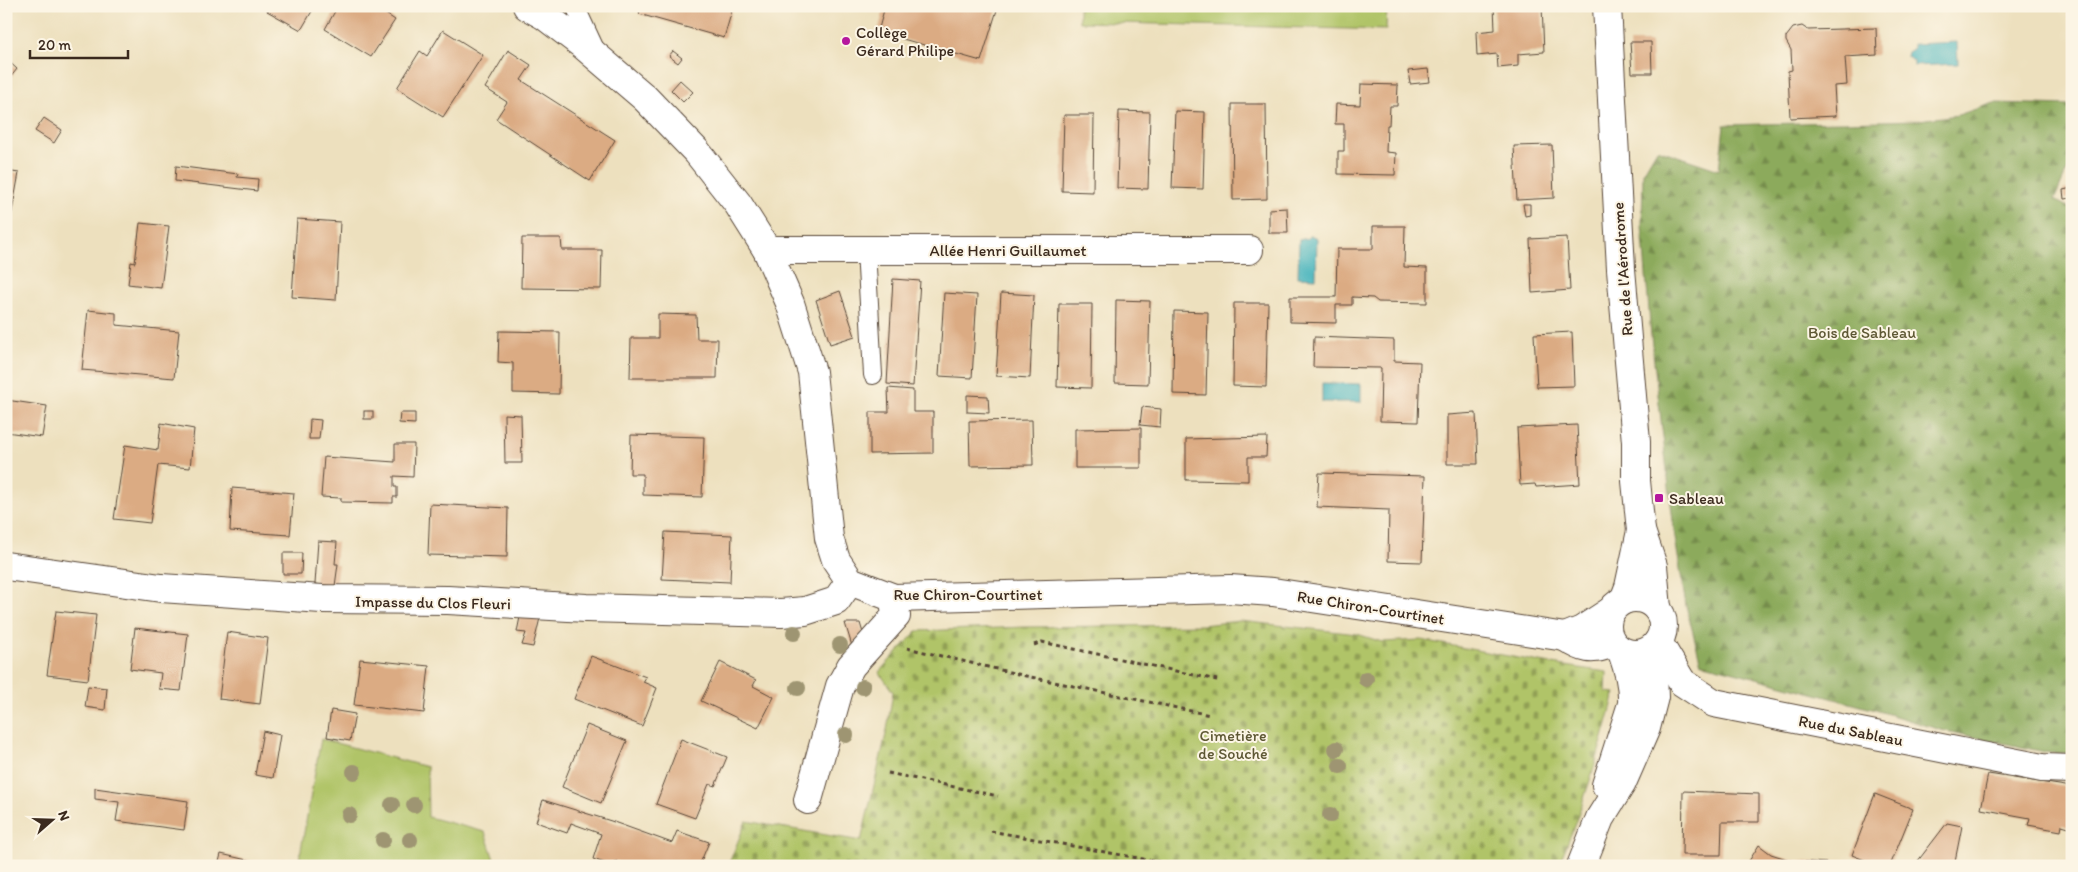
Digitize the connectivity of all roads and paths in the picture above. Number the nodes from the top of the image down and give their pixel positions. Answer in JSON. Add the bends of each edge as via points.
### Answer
{"nodes":[{"id":1,"x":527,"y":6,"type":"edge"},
{"id":2,"x":574,"y":6,"type":"edge"},
{"id":3,"x":1607,"y":6,"type":"edge"},
{"id":4,"x":601,"y":60,"type":"junction"},
{"id":5,"x":767,"y":250,"type":"junction"},
{"id":6,"x":866,"y":250,"type":"junction"},
{"id":7,"x":1250,"y":250,"type":"dead end"},
{"id":8,"x":873,"y":375,"type":"dead end"},
{"id":9,"x":1641,"y":531,"type":"junction"},
{"id":10,"x":6,"y":566,"type":"edge"},
{"id":11,"x":850,"y":580,"type":"junction"},
{"id":12,"x":894,"y":598,"type":"junction"},
{"id":13,"x":1618,"y":605,"type":"junction"},
{"id":14,"x":1657,"y":608,"type":"junction"},
{"id":15,"x":1565,"y":636,"type":"junction"},
{"id":16,"x":1034,"y":645,"type":"dead end"},
{"id":17,"x":1655,"y":646,"type":"junction"},
{"id":18,"x":907,"y":648,"type":"dead end"},
{"id":19,"x":1617,"y":648,"type":"junction"},
{"id":20,"x":1217,"y":680,"type":"dead end"},
{"id":21,"x":1210,"y":715,"type":"dead end"},
{"id":22,"x":2072,"y":769,"type":"edge"},
{"id":23,"x":888,"y":773,"type":"dead end"},
{"id":24,"x":998,"y":796,"type":"dead end"},
{"id":25,"x":808,"y":800,"type":"dead end"},
{"id":26,"x":1600,"y":818,"type":"junction"},
{"id":27,"x":991,"y":831,"type":"dead end"},
{"id":28,"x":1332,"y":862,"type":"dead end"},
{"id":29,"x":1176,"y":865,"type":"edge"},
{"id":30,"x":1353,"y":866,"type":"edge"},
{"id":31,"x":1581,"y":866,"type":"edge"}],
"edges":[{"from":1,"to":4,"type":"street","via":[[545,16]]},
{"from":2,"to":4,"type":"lane"},
{"from":3,"to":9,"type":"street","name":"Rue de l'Aérodrome","via":[[1621,269]]},
{"from":4,"to":5,"type":"street","via":[[645,98],[697,152],[738,204]]},
{"from":5,"to":6,"type":"street","name":"Allée Henri Guillaumet"},
{"from":5,"to":11,"type":"street","via":[[790,302],[812,372],[829,538],[836,560]]},
{"from":6,"to":7,"type":"street","name":"Allée Henri Guillaumet"},
{"from":6,"to":8,"type":"lane"},
{"from":9,"to":13,"type":"street","name":"Rue de l'Aérodrome","via":[[1629,587]]},
{"from":9,"to":14,"type":"street","name":"Rue de l'Aérodrome","via":[[1653,566]]},
{"from":10,"to":11,"type":"street","name":"Impasse du Clos Fleuri","via":[[161,588],[322,600],[448,600],[586,608],[781,613],[805,611],[836,601]]},
{"from":11,"to":12,"type":"street","name":"Rue Chiron-Courtinet"},
{"from":12,"to":15,"type":"street","name":"Rue Chiron-Courtinet","via":[[1230,589],[1273,592]]},
{"from":12,"to":25,"type":"street","via":[[896,616],[851,666],[840,686]]},
{"from":13,"to":14,"type":"street","via":[[1642,599]]},
{"from":13,"to":15,"type":"street","via":[[1582,630]]},
{"from":13,"to":19,"type":"street","via":[[1606,627]]},
{"from":14,"to":17,"type":"street","via":[[1663,625]]},
{"from":15,"to":19,"type":"street","name":"Rue Chiron-Courtinet","via":[[1588,648]]},
{"from":16,"to":20,"type":"path","via":[[1042,642]]},
{"from":17,"to":19,"type":"street","via":[[1638,655]]},
{"from":17,"to":22,"type":"street","name":"Rue du Sableau","via":[[1682,682],[1714,703],[2042,768]]},
{"from":17,"to":26,"type":"street","via":[[1654,697],[1646,728],[1622,784]]},
{"from":18,"to":21,"type":"path"},
{"from":19,"to":26,"type":"street","via":[[1631,680],[1632,704],[1608,775]]},
{"from":23,"to":24,"type":"path"},
{"from":26,"to":31,"type":"street"},
{"from":27,"to":29,"type":"path"},
{"from":28,"to":30,"type":"path"}]}
